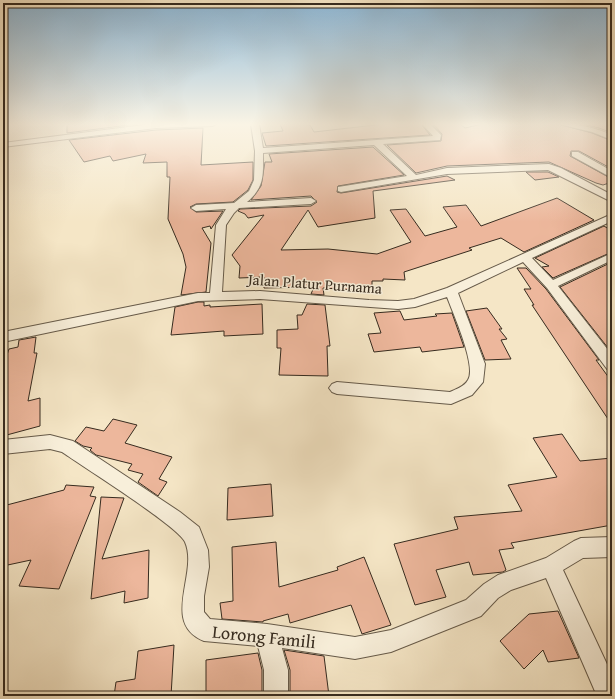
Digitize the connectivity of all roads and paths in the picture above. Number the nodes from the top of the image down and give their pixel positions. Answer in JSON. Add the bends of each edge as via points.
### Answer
{"nodes":[{"id":1,"x":259,"y":157,"type":"edge"},
{"id":2,"x":391,"y":157,"type":"edge"},
{"id":3,"x":580,"y":157,"type":"edge"},
{"id":4,"x":612,"y":175,"type":"edge"},
{"id":5,"x":414,"y":178,"type":"junction"},
{"id":6,"x":341,"y":189,"type":"dead end"},
{"id":7,"x":612,"y":199,"type":"edge"},
{"id":8,"x":311,"y":200,"type":"dead end"},
{"id":9,"x":238,"y":206,"type":"junction"},
{"id":10,"x":196,"y":208,"type":"dead end"},
{"id":11,"x":609,"y":221,"type":"edge"},
{"id":12,"x":612,"y":256,"type":"edge"},
{"id":13,"x":525,"y":257,"type":"junction"},
{"id":14,"x":551,"y":285,"type":"junction"},
{"id":15,"x":451,"y":291,"type":"junction"},
{"id":16,"x":216,"y":295,"type":"junction"},
{"id":17,"x":3,"y":337,"type":"edge"},
{"id":18,"x":612,"y":365,"type":"edge"},
{"id":19,"x":337,"y":388,"type":"dead end"},
{"id":20,"x":3,"y":447,"type":"edge"},
{"id":21,"x":612,"y":547,"type":"edge"},
{"id":22,"x":551,"y":566,"type":"junction"},
{"id":23,"x":267,"y":635,"type":"junction"},
{"id":24,"x":276,"y":696,"type":"edge"},
{"id":25,"x":609,"y":696,"type":"edge"}],
"edges":[{"from":1,"to":9,"type":"street","via":[[256,186],[249,197]]},
{"from":2,"to":5,"type":"street"},
{"from":3,"to":4,"type":"street"},
{"from":5,"to":6,"type":"street"},
{"from":5,"to":7,"type":"street","via":[[447,171],[549,168],[558,170]]},
{"from":8,"to":9,"type":"street"},
{"from":9,"to":10,"type":"street"},
{"from":9,"to":16,"type":"street","via":[[226,216],[221,225]]},
{"from":11,"to":13,"type":"street","name":"Jalan Platur Purnama"},
{"from":12,"to":14,"type":"street"},
{"from":13,"to":14,"type":"street"},
{"from":13,"to":15,"type":"street","name":"Jalan Platur Purnama"},
{"from":14,"to":18,"type":"street"},
{"from":15,"to":16,"type":"street","name":"Jalan Platur Purnama","via":[[429,300],[398,305],[260,295]]},
{"from":15,"to":19,"type":"street","via":[[478,364],[476,382],[467,391],[451,398]]},
{"from":16,"to":17,"type":"street","name":"Jalan Platur Purnama"},
{"from":20,"to":23,"type":"street","name":"Lorong Famili","via":[[50,442],[67,446],[173,518],[192,534],[198,550],[193,616],[204,630]]},
{"from":21,"to":22,"type":"street","name":"Lorong Famili","via":[[581,548]]},
{"from":22,"to":23,"type":"street","name":"Lorong Famili","via":[[505,582],[473,608],[391,641],[354,648]]},
{"from":22,"to":25,"type":"street"},
{"from":23,"to":24,"type":"street","via":[[276,670]]}]}
